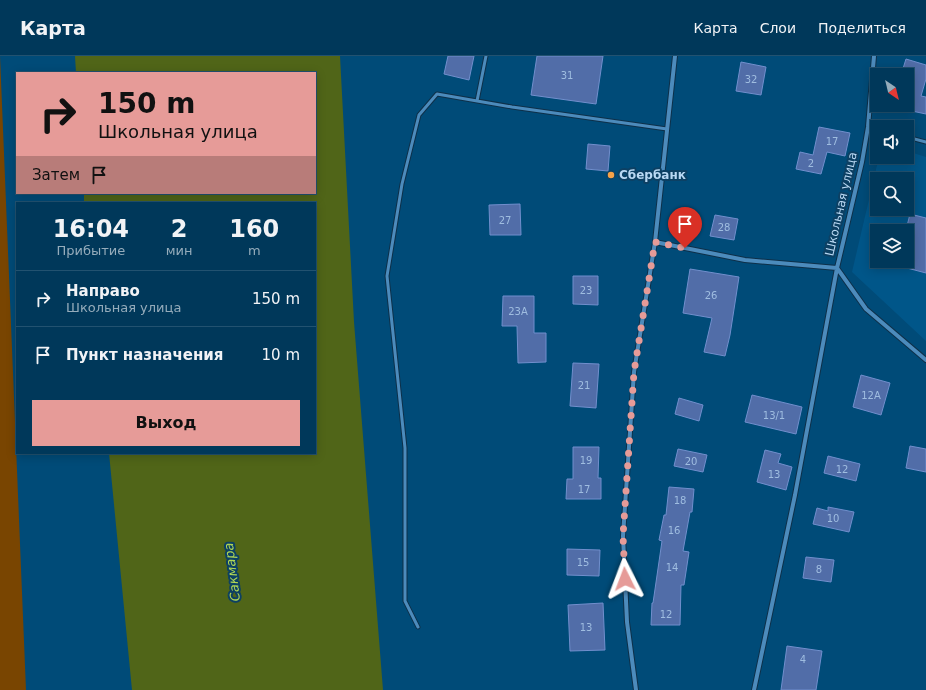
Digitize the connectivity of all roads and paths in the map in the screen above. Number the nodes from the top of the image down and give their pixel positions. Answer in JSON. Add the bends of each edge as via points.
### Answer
{"nodes":[{"id":1,"x":486,"y":56,"type":"edge"},
{"id":2,"x":674,"y":56,"type":"edge"},
{"id":3,"x":874,"y":56,"type":"edge"},
{"id":4,"x":477,"y":101,"type":"junction"},
{"id":5,"x":868,"y":127,"type":"joint"},
{"id":6,"x":667,"y":129,"type":"junction"},
{"id":7,"x":914,"y":139,"type":"edge"},
{"id":8,"x":926,"y":142,"type":"edge"},
{"id":9,"x":655,"y":242,"type":"junction"},
{"id":10,"x":837,"y":268,"type":"junction"},
{"id":11,"x":926,"y":360,"type":"edge"},
{"id":12,"x":418,"y":627,"type":"dead end"},
{"id":13,"x":636,"y":690,"type":"edge"},
{"id":14,"x":754,"y":690,"type":"edge"}],
"edges":[{"from":1,"to":4,"type":"lane"},
{"from":2,"to":6,"type":"street"},
{"from":3,"to":5,"type":"street","name":"Школьная улица"},
{"from":4,"to":6,"type":"lane"},
{"from":4,"to":12,"type":"lane","via":[[437,94],[419,115],[402,184],[387,276],[405,448],[405,601]]},
{"from":5,"to":10,"type":"street","name":"Школьная улица"},
{"from":6,"to":9,"type":"street"},
{"from":7,"to":8,"type":"lane"},
{"from":9,"to":10,"type":"street","name":"Школьная улица","via":[[745,260]]},
{"from":9,"to":13,"type":"street","via":[[634,372],[623,536],[626,622]]},
{"from":10,"to":11,"type":"street","via":[[866,309]]},
{"from":10,"to":14,"type":"street","via":[[795,494]]}]}
